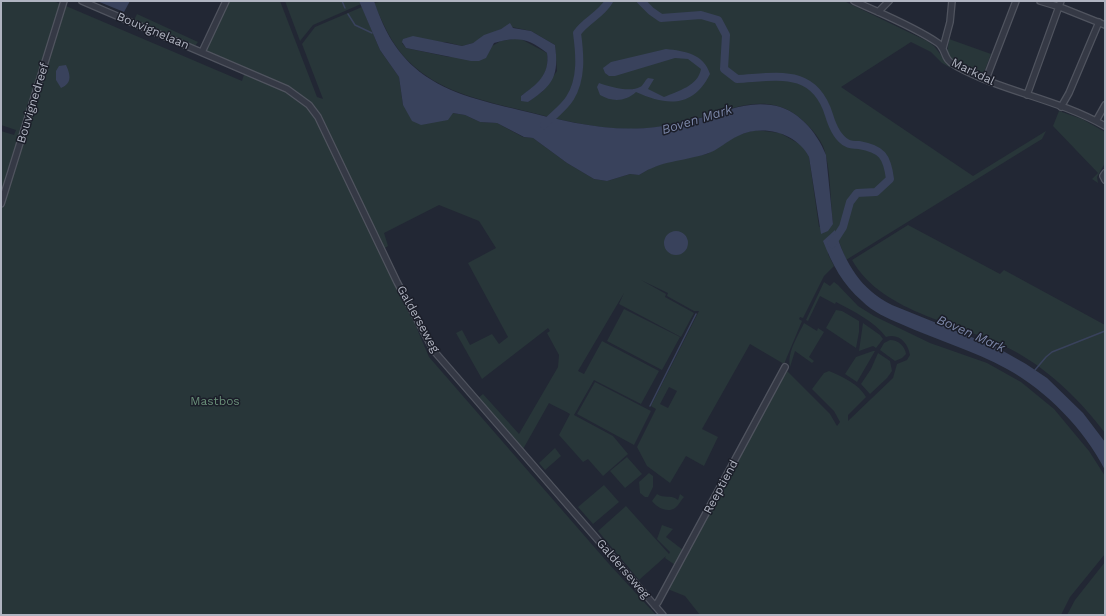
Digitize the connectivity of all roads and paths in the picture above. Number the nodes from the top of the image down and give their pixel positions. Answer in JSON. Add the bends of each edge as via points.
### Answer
{"nodes":[{"id":1,"x":64,"y":1,"type":"edge"},
{"id":2,"x":82,"y":1,"type":"edge"},
{"id":3,"x":226,"y":1,"type":"edge"},
{"id":4,"x":854,"y":1,"type":"edge"},
{"id":5,"x":889,"y":1,"type":"edge"},
{"id":6,"x":952,"y":1,"type":"edge"},
{"id":7,"x":1016,"y":1,"type":"edge"},
{"id":8,"x":1040,"y":1,"type":"edge"},
{"id":9,"x":1060,"y":4,"type":"edge"},
{"id":10,"x":878,"y":12,"type":"junction"},
{"id":11,"x":1099,"y":22,"type":"junction"},
{"id":12,"x":1105,"y":25,"type":"edge"},
{"id":13,"x":943,"y":48,"type":"junction"},
{"id":14,"x":202,"y":52,"type":"junction"},
{"id":15,"x":986,"y":79,"type":"junction"},
{"id":16,"x":1027,"y":95,"type":"junction"},
{"id":17,"x":1105,"y":105,"type":"edge"},
{"id":18,"x":1060,"y":107,"type":"junction"},
{"id":19,"x":1096,"y":121,"type":"junction"},
{"id":20,"x":1105,"y":126,"type":"edge"},
{"id":21,"x":1105,"y":173,"type":"edge"},
{"id":22,"x":1105,"y":180,"type":"edge"},
{"id":23,"x":1,"y":204,"type":"edge"},
{"id":24,"x":785,"y":367,"type":"dead end"},
{"id":25,"x":655,"y":606,"type":"junction"},
{"id":26,"x":663,"y":615,"type":"edge"}],
"edges":[{"from":1,"to":23,"type":"street","name":"Bouvignedreef"},
{"from":2,"to":14,"type":"street","name":"Bouvignelaan"},
{"from":3,"to":14,"type":"street"},
{"from":4,"to":10,"type":"street","name":"Markdal"},
{"from":5,"to":10,"type":"street"},
{"from":6,"to":13,"type":"street"},
{"from":7,"to":15,"type":"street"},
{"from":8,"to":9,"type":"street"},
{"from":9,"to":11,"type":"street"},
{"from":9,"to":16,"type":"street"},
{"from":10,"to":13,"type":"street","name":"Markdal","via":[[925,35]]},
{"from":11,"to":12,"type":"street"},
{"from":11,"to":18,"type":"street","via":[[1069,93]]},
{"from":13,"to":15,"type":"street","name":"Markdal","via":[[947,60]]},
{"from":14,"to":25,"type":"street","name":"Galderseweg","via":[[287,89],[309,105],[318,117],[395,278],[434,352]]},
{"from":15,"to":16,"type":"street","name":"Markdal"},
{"from":16,"to":18,"type":"street","name":"Markdal"},
{"from":17,"to":19,"type":"street"},
{"from":18,"to":19,"type":"street","name":"Markdal"},
{"from":19,"to":20,"type":"street","name":"Markdal"},
{"from":21,"to":22,"type":"street"},
{"from":24,"to":25,"type":"street","name":"Reeptiend"},
{"from":25,"to":26,"type":"street","name":"Galderseweg"}]}
